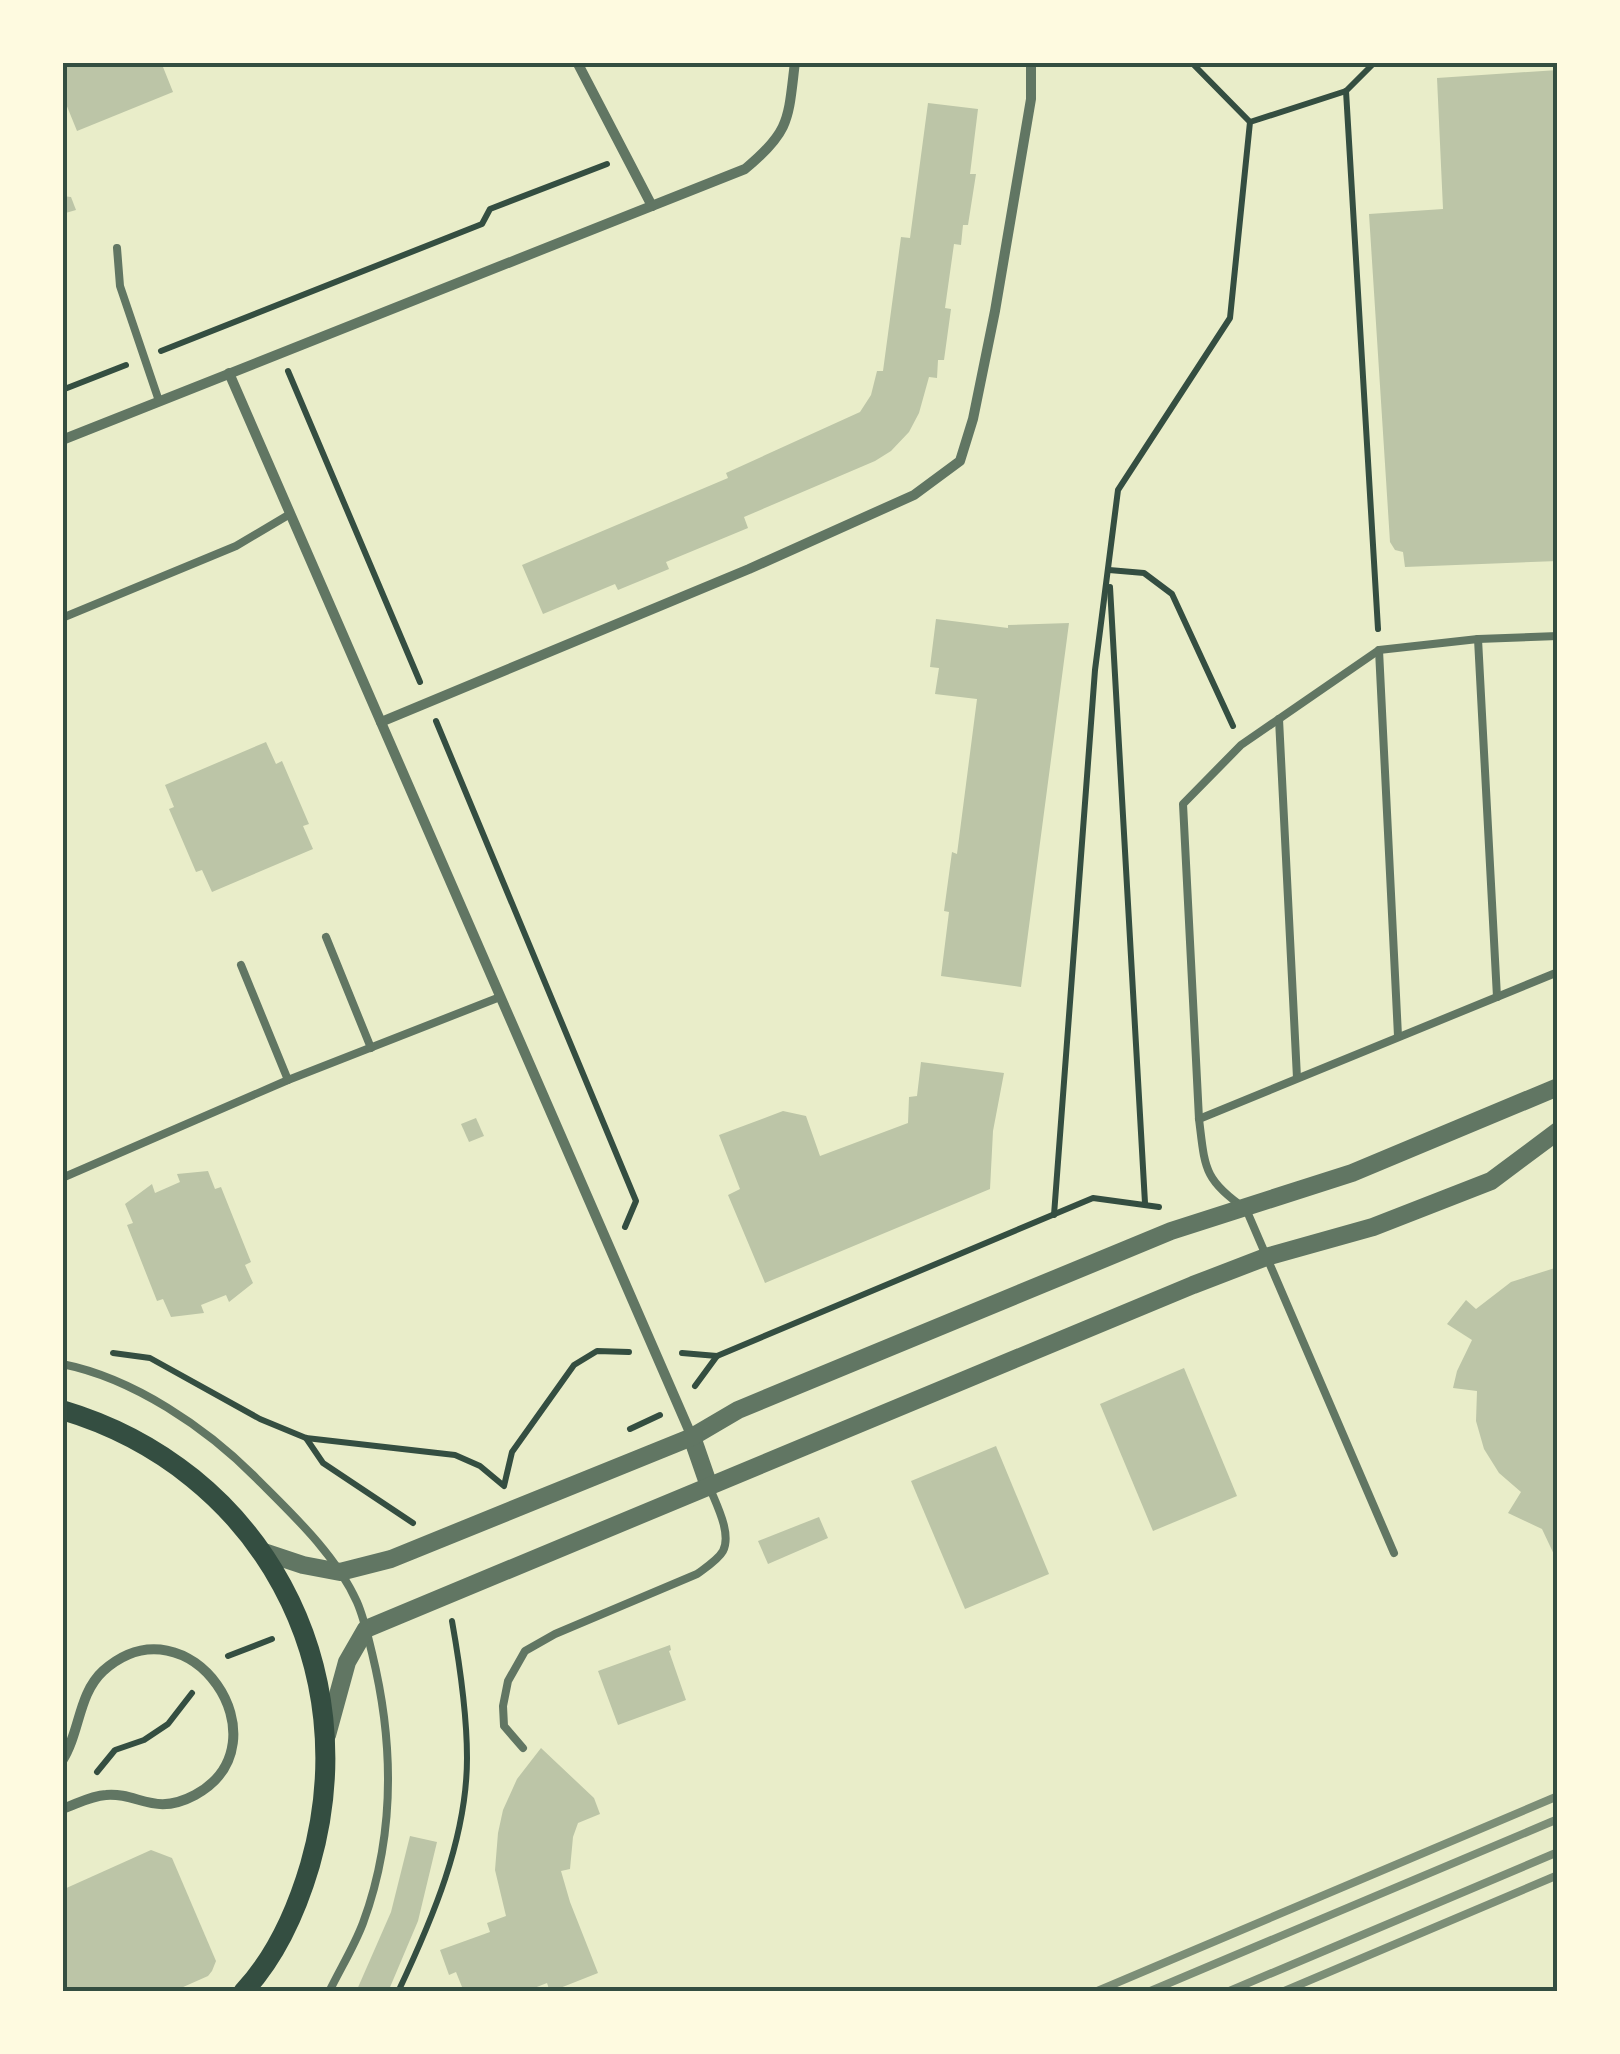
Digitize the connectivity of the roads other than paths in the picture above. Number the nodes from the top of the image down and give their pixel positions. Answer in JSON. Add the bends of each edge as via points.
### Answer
{"nodes":[{"id":1,"x":577,"y":62,"type":"edge"},
{"id":2,"x":795,"y":62,"type":"edge"},
{"id":3,"x":1031,"y":62,"type":"edge"},
{"id":4,"x":652,"y":206,"type":"junction"},
{"id":5,"x":117,"y":248,"type":"dead end"},
{"id":6,"x":228,"y":373,"type":"junction"},
{"id":7,"x":159,"y":402,"type":"junction"},
{"id":8,"x":62,"y":440,"type":"edge"},
{"id":9,"x":290,"y":514,"type":"junction"},
{"id":10,"x":62,"y":618,"type":"edge"},
{"id":11,"x":1558,"y":636,"type":"edge"},
{"id":12,"x":1478,"y":639,"type":"junction"},
{"id":13,"x":1379,"y":650,"type":"junction"},
{"id":14,"x":1279,"y":719,"type":"junction"},
{"id":15,"x":381,"y":722,"type":"junction"},
{"id":16,"x":326,"y":937,"type":"dead end"},
{"id":17,"x":241,"y":966,"type":"dead end"},
{"id":18,"x":1558,"y":972,"type":"edge"},
{"id":19,"x":500,"y":997,"type":"junction"},
{"id":20,"x":1497,"y":997,"type":"junction"},
{"id":21,"x":1398,"y":1036,"type":"junction"},
{"id":22,"x":371,"y":1048,"type":"junction"},
{"id":23,"x":1297,"y":1078,"type":"junction"},
{"id":24,"x":288,"y":1080,"type":"junction"},
{"id":25,"x":1558,"y":1086,"type":"edge"},
{"id":26,"x":1199,"y":1119,"type":"junction"},
{"id":27,"x":1558,"y":1131,"type":"edge"},
{"id":28,"x":62,"y":1178,"type":"edge"},
{"id":29,"x":1246,"y":1209,"type":"junction"},
{"id":30,"x":1266,"y":1257,"type":"junction"},
{"id":31,"x":62,"y":1364,"type":"edge"},
{"id":32,"x":62,"y":1410,"type":"edge"},
{"id":33,"x":692,"y":1437,"type":"junction"},
{"id":34,"x":710,"y":1486,"type":"junction"},
{"id":35,"x":262,"y":1551,"type":"junction"},
{"id":36,"x":1394,"y":1554,"type":"dead end"},
{"id":37,"x":340,"y":1572,"type":"junction"},
{"id":38,"x":366,"y":1629,"type":"junction"},
{"id":39,"x":326,"y":1735,"type":"junction"},
{"id":40,"x":523,"y":1748,"type":"dead end"},
{"id":41,"x":62,"y":1760,"type":"edge"},
{"id":42,"x":62,"y":1810,"type":"edge"},
{"id":43,"x":243,"y":1992,"type":"edge"},
{"id":44,"x":329,"y":1992,"type":"edge"}],
"edges":[{"from":1,"to":4,"type":"street"},
{"from":2,"to":4,"type":"street","via":[[787,123],[772,146],[744,168]]},
{"from":3,"to":15,"type":"street","via":[[1031,99],[996,310],[960,461],[914,495],[749,570]]},
{"from":4,"to":6,"type":"street"},
{"from":5,"to":7,"type":"lane","via":[[120,286]]},
{"from":6,"to":7,"type":"street"},
{"from":6,"to":9,"type":"street"},
{"from":7,"to":8,"type":"street"},
{"from":9,"to":10,"type":"lane","via":[[236,546]]},
{"from":9,"to":15,"type":"street"},
{"from":11,"to":12,"type":"lane"},
{"from":12,"to":13,"type":"lane"},
{"from":12,"to":20,"type":"lane"},
{"from":13,"to":14,"type":"lane"},
{"from":13,"to":21,"type":"lane"},
{"from":14,"to":23,"type":"lane"},
{"from":14,"to":26,"type":"lane","via":[[1241,745],[1183,804]]},
{"from":15,"to":19,"type":"street"},
{"from":16,"to":22,"type":"lane"},
{"from":17,"to":24,"type":"lane"},
{"from":18,"to":20,"type":"lane"},
{"from":19,"to":22,"type":"lane"},
{"from":19,"to":33,"type":"street"},
{"from":20,"to":21,"type":"lane"},
{"from":21,"to":23,"type":"lane"},
{"from":22,"to":24,"type":"lane"},
{"from":23,"to":26,"type":"lane"},
{"from":24,"to":28,"type":"lane"},
{"from":25,"to":29,"type":"street"},
{"from":26,"to":29,"type":"lane","via":[[1205,1168]]},
{"from":27,"to":30,"type":"street","via":[[1491,1182]]},
{"from":29,"to":30,"type":"lane"},
{"from":29,"to":33,"type":"street","via":[[1171,1231],[738,1410]]},
{"from":30,"to":34,"type":"street"},
{"from":30,"to":36,"type":"lane"},
{"from":31,"to":37,"type":"lane","via":[[159,1402],[226,1448]]},
{"from":32,"to":35,"type":"main road","via":[[98,1420],[161,1453],[216,1497]]},
{"from":33,"to":34,"type":"street"},
{"from":33,"to":37,"type":"street","via":[[390,1559]]},
{"from":34,"to":38,"type":"street"},
{"from":34,"to":40,"type":"lane","via":[[725,1532],[723,1551],[713,1562],[525,1651],[503,1706],[504,1726]]},
{"from":35,"to":37,"type":"street"},
{"from":35,"to":39,"type":"main road","via":[[302,1626]]},
{"from":37,"to":38,"type":"lane"},
{"from":38,"to":39,"type":"street","via":[[347,1662]]},
{"from":38,"to":44,"type":"lane","via":[[388,1733],[389,1801],[363,1924]]},
{"from":39,"to":43,"type":"main road","via":[[322,1822],[298,1905]]},
{"from":41,"to":42,"type":"street","via":[[87,1692],[123,1658],[148,1650],[199,1662],[228,1700],[234,1730],[229,1755],[196,1794],[148,1805],[110,1794]]}]}
